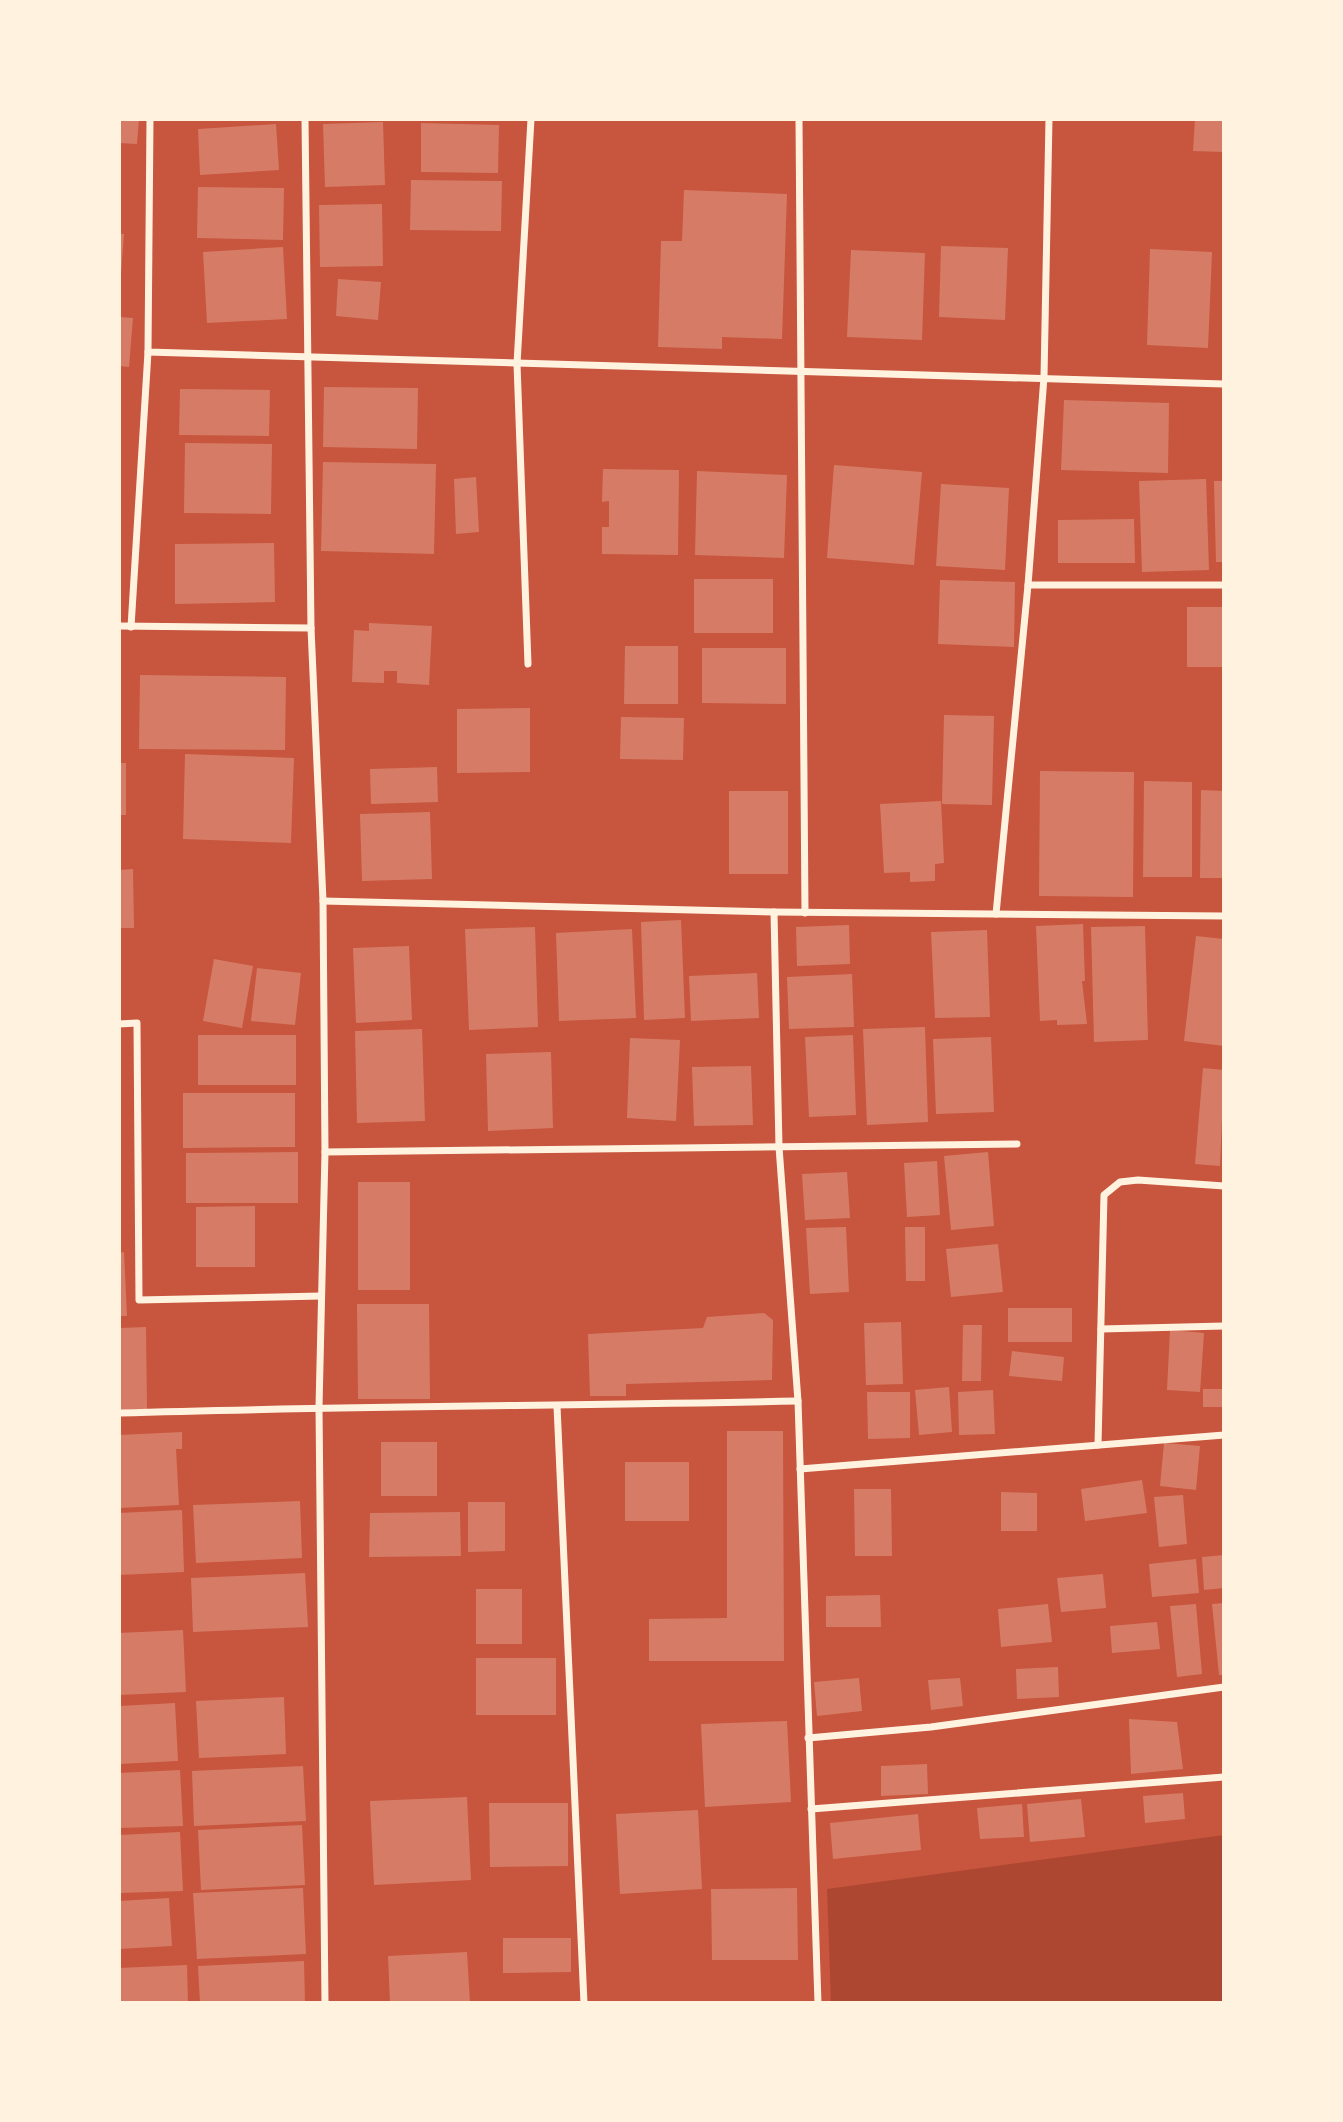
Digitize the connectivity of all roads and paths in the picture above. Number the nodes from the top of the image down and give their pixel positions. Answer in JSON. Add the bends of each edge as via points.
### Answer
{"nodes":[{"id":1,"x":150,"y":119,"type":"edge"},
{"id":2,"x":305,"y":119,"type":"edge"},
{"id":3,"x":531,"y":119,"type":"edge"},
{"id":4,"x":799,"y":119,"type":"edge"},
{"id":5,"x":1049,"y":119,"type":"edge"},
{"id":6,"x":148,"y":352,"type":"junction"},
{"id":7,"x":306,"y":359,"type":"junction"},
{"id":8,"x":517,"y":364,"type":"junction"},
{"id":9,"x":800,"y":371,"type":"junction"},
{"id":10,"x":1044,"y":377,"type":"junction"},
{"id":11,"x":1224,"y":384,"type":"edge"},
{"id":12,"x":1028,"y":585,"type":"junction"},
{"id":13,"x":1224,"y":585,"type":"edge"},
{"id":14,"x":119,"y":626,"type":"edge"},
{"id":15,"x":131,"y":626,"type":"junction"},
{"id":16,"x":311,"y":628,"type":"junction"},
{"id":17,"x":528,"y":664,"type":"dead end"},
{"id":18,"x":323,"y":901,"type":"junction"},
{"id":19,"x":774,"y":912,"type":"junction"},
{"id":20,"x":805,"y":913,"type":"junction"},
{"id":21,"x":996,"y":914,"type":"junction"},
{"id":22,"x":1224,"y":916,"type":"edge"},
{"id":23,"x":119,"y":1024,"type":"edge"},
{"id":24,"x":1017,"y":1144,"type":"dead end"},
{"id":25,"x":779,"y":1147,"type":"junction"},
{"id":26,"x":325,"y":1152,"type":"junction"},
{"id":27,"x":1224,"y":1186,"type":"edge"},
{"id":28,"x":321,"y":1296,"type":"junction"},
{"id":29,"x":1224,"y":1326,"type":"edge"},
{"id":30,"x":1101,"y":1329,"type":"junction"},
{"id":31,"x":798,"y":1401,"type":"junction"},
{"id":32,"x":557,"y":1406,"type":"junction"},
{"id":33,"x":318,"y":1407,"type":"junction"},
{"id":34,"x":119,"y":1413,"type":"edge"},
{"id":35,"x":1224,"y":1435,"type":"edge"},
{"id":36,"x":1098,"y":1445,"type":"junction"},
{"id":37,"x":800,"y":1469,"type":"junction"},
{"id":38,"x":1224,"y":1687,"type":"edge"},
{"id":39,"x":808,"y":1738,"type":"junction"},
{"id":40,"x":1224,"y":1777,"type":"edge"},
{"id":41,"x":811,"y":1809,"type":"junction"},
{"id":42,"x":325,"y":2003,"type":"edge"},
{"id":43,"x":584,"y":2003,"type":"edge"},
{"id":44,"x":818,"y":2003,"type":"edge"}],
"edges":[{"from":1,"to":6,"type":"street"},
{"from":2,"to":7,"type":"street"},
{"from":3,"to":8,"type":"street"},
{"from":4,"to":9,"type":"street"},
{"from":5,"to":10,"type":"street"},
{"from":6,"to":7,"type":"street"},
{"from":6,"to":15,"type":"street"},
{"from":7,"to":8,"type":"street"},
{"from":7,"to":16,"type":"street"},
{"from":8,"to":9,"type":"street"},
{"from":8,"to":17,"type":"street"},
{"from":9,"to":10,"type":"street"},
{"from":9,"to":20,"type":"street"},
{"from":10,"to":11,"type":"street"},
{"from":10,"to":12,"type":"street"},
{"from":12,"to":13,"type":"street"},
{"from":12,"to":21,"type":"street"},
{"from":14,"to":15,"type":"street"},
{"from":15,"to":16,"type":"street"},
{"from":16,"to":18,"type":"street"},
{"from":18,"to":19,"type":"street"},
{"from":18,"to":26,"type":"street"},
{"from":19,"to":20,"type":"street"},
{"from":19,"to":25,"type":"street"},
{"from":20,"to":21,"type":"street"},
{"from":21,"to":22,"type":"street"},
{"from":23,"to":28,"type":"street","via":[[136,1023],[139,1300]]},
{"from":24,"to":25,"type":"street"},
{"from":25,"to":26,"type":"street"},
{"from":25,"to":31,"type":"street"},
{"from":26,"to":28,"type":"street"},
{"from":27,"to":30,"type":"street","via":[[1138,1180],[1120,1182],[1104,1195]]},
{"from":28,"to":33,"type":"street"},
{"from":29,"to":30,"type":"street"},
{"from":30,"to":36,"type":"street"},
{"from":31,"to":32,"type":"street"},
{"from":31,"to":37,"type":"street"},
{"from":32,"to":33,"type":"street"},
{"from":32,"to":43,"type":"street"},
{"from":33,"to":34,"type":"street"},
{"from":33,"to":42,"type":"street"},
{"from":35,"to":36,"type":"street"},
{"from":36,"to":37,"type":"street"},
{"from":37,"to":39,"type":"street"},
{"from":38,"to":39,"type":"street","via":[[930,1727]]},
{"from":39,"to":41,"type":"street"},
{"from":40,"to":41,"type":"street"},
{"from":41,"to":44,"type":"street"}]}
